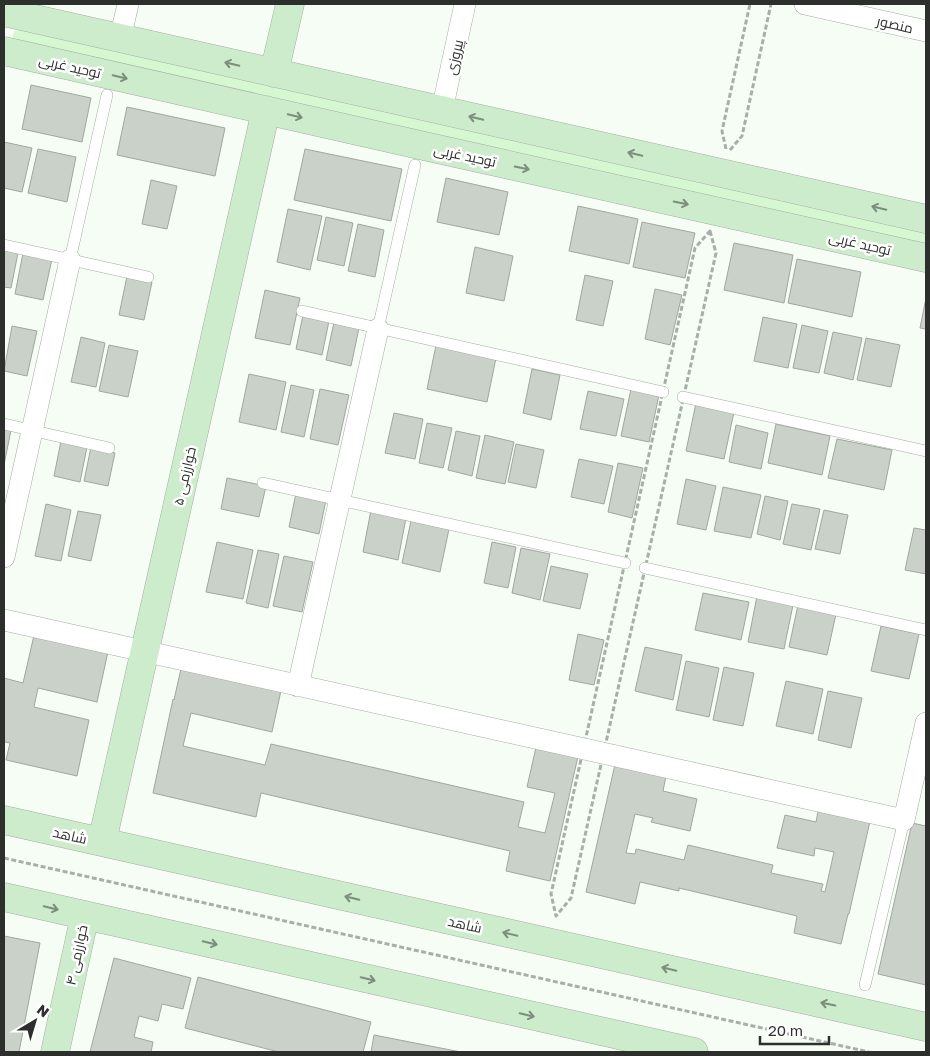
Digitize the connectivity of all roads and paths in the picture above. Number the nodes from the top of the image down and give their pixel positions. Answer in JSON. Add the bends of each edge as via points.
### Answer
{"nodes":[{"id":1,"x":128,"y":4,"type":"edge"},
{"id":2,"x":290,"y":4,"type":"edge"},
{"id":3,"x":465,"y":4,"type":"edge"},
{"id":4,"x":750,"y":4,"type":"edge"},
{"id":5,"x":771,"y":4,"type":"edge"},
{"id":6,"x":805,"y":4,"type":"edge"},
{"id":7,"x":4,"y":12,"type":"edge"},
{"id":8,"x":926,"y":31,"type":"edge"},
{"id":9,"x":120,"y":39,"type":"junction"},
{"id":10,"x":4,"y":51,"type":"edge"},
{"id":11,"x":274,"y":73,"type":"junction"},
{"id":12,"x":107,"y":95,"type":"dead end"},
{"id":13,"x":266,"y":110,"type":"junction"},
{"id":14,"x":442,"y":110,"type":"junction"},
{"id":15,"x":415,"y":164,"type":"dead end"},
{"id":16,"x":926,"y":219,"type":"edge"},
{"id":17,"x":4,"y":245,"type":"edge"},
{"id":18,"x":926,"y":258,"type":"edge"},
{"id":19,"x":70,"y":260,"type":"junction"},
{"id":20,"x":148,"y":277,"type":"dead end"},
{"id":21,"x":302,"y":311,"type":"dead end"},
{"id":22,"x":378,"y":329,"type":"junction"},
{"id":23,"x":663,"y":392,"type":"dead end"},
{"id":24,"x":683,"y":397,"type":"dead end"},
{"id":25,"x":4,"y":424,"type":"edge"},
{"id":26,"x":32,"y":431,"type":"junction"},
{"id":27,"x":109,"y":448,"type":"dead end"},
{"id":28,"x":926,"y":451,"type":"edge"},
{"id":29,"x":263,"y":483,"type":"dead end"},
{"id":30,"x":340,"y":500,"type":"junction"},
{"id":31,"x":4,"y":557,"type":"edge"},
{"id":32,"x":625,"y":564,"type":"dead end"},
{"id":33,"x":645,"y":568,"type":"dead end"},
{"id":34,"x":4,"y":620,"type":"edge"},
{"id":35,"x":926,"y":630,"type":"edge"},
{"id":36,"x":144,"y":652,"type":"junction"},
{"id":37,"x":298,"y":686,"type":"junction"},
{"id":38,"x":926,"y":724,"type":"edge"},
{"id":39,"x":4,"y":820,"type":"edge"},
{"id":40,"x":904,"y":820,"type":"junction"},
{"id":41,"x":102,"y":842,"type":"junction"},
{"id":42,"x":4,"y":858,"type":"edge"},
{"id":43,"x":4,"y":897,"type":"edge"},
{"id":44,"x":85,"y":915,"type":"junction"},
{"id":45,"x":865,"y":984,"type":"dead end"},
{"id":46,"x":926,"y":1027,"type":"edge"},
{"id":47,"x":54,"y":1052,"type":"edge"},
{"id":48,"x":694,"y":1052,"type":"edge"},
{"id":49,"x":869,"y":1052,"type":"edge"}],
"edges":[{"from":1,"to":9,"type":"street"},
{"from":2,"to":11,"type":"street"},
{"from":3,"to":14,"type":"street","name":"پیروزی"},
{"from":4,"to":5,"type":"path","via":[[722,131],[727,154],[742,136]]},
{"from":6,"to":8,"type":"street","name":"منصور"},
{"from":7,"to":9,"type":"street"},
{"from":11,"to":9,"type":"street","one_way":true},
{"from":10,"to":13,"type":"street","name":"توحید غربی","one_way":true},
{"from":11,"to":14,"type":"street"},
{"from":12,"to":19,"type":"lane"},
{"from":13,"to":18,"type":"street","name":"توحید غربی","one_way":true},
{"from":13,"to":36,"type":"street","name":"خوارزمی ۵"},
{"from":16,"to":14,"type":"street","one_way":true},
{"from":15,"to":22,"type":"lane"},
{"from":17,"to":19,"type":"lane"},
{"from":19,"to":20,"type":"lane"},
{"from":19,"to":26,"type":"street"},
{"from":21,"to":22,"type":"lane"},
{"from":22,"to":23,"type":"lane"},
{"from":22,"to":30,"type":"street"},
{"from":24,"to":28,"type":"lane"},
{"from":25,"to":26,"type":"lane"},
{"from":26,"to":27,"type":"lane"},
{"from":26,"to":31,"type":"street"},
{"from":29,"to":30,"type":"lane"},
{"from":30,"to":32,"type":"lane"},
{"from":30,"to":37,"type":"street"},
{"from":33,"to":35,"type":"lane"},
{"from":34,"to":36,"type":"street"},
{"from":36,"to":37,"type":"street"},
{"from":36,"to":41,"type":"street","name":"خوارزمی ۵"},
{"from":37,"to":40,"type":"street"},
{"from":38,"to":40,"type":"street"},
{"from":39,"to":41,"type":"street","name":"شاهد"},
{"from":40,"to":45,"type":"lane"},
{"from":46,"to":41,"type":"street","name":"شاهد","one_way":true},
{"from":42,"to":49,"type":"path"},
{"from":43,"to":44,"type":"street","one_way":true},
{"from":44,"to":47,"type":"street","name":"خوارزمی ۴"},
{"from":44,"to":48,"type":"street","one_way":true}]}
